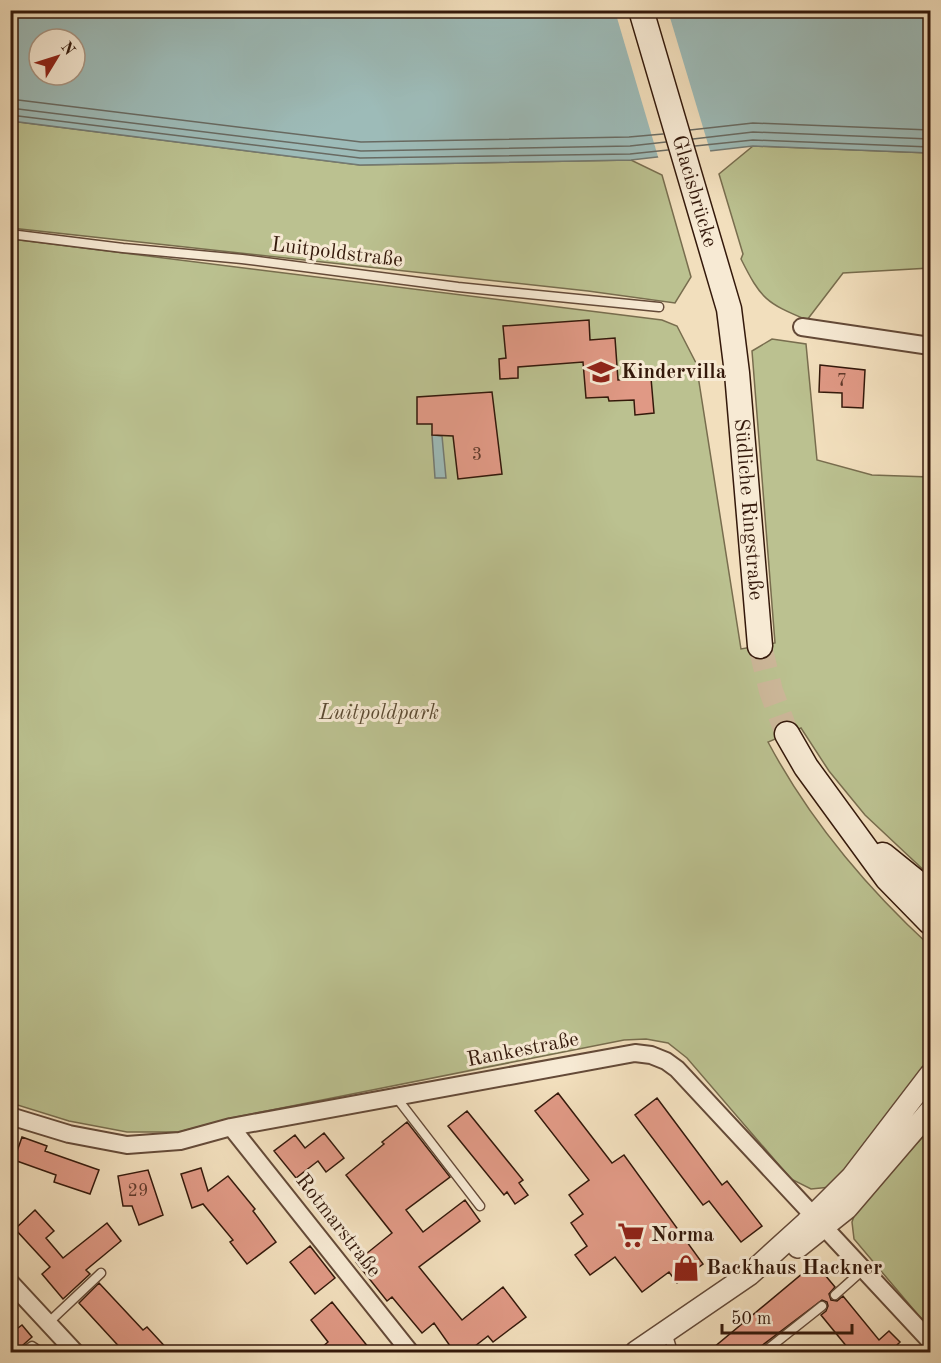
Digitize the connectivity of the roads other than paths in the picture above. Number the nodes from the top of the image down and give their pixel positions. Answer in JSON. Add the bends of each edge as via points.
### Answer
{"nodes":[{"id":1,"x":641,"y":10,"type":"edge"},
{"id":2,"x":10,"y":234,"type":"edge"},
{"id":3,"x":659,"y":307,"type":"dead end"},
{"id":4,"x":802,"y":327,"type":"dead end"},
{"id":5,"x":930,"y":346,"type":"edge"},
{"id":6,"x":737,"y":373,"type":"joint"},
{"id":7,"x":760,"y":646,"type":"tunnel mouth"},
{"id":8,"x":787,"y":734,"type":"tunnel mouth"},
{"id":9,"x":842,"y":816,"type":"junction"},
{"id":10,"x":930,"y":893,"type":"edge"},
{"id":11,"x":930,"y":922,"type":"edge"},
{"id":12,"x":930,"y":1075,"type":"edge"},
{"id":13,"x":396,"y":1097,"type":"junction"},
{"id":14,"x":930,"y":1111,"type":"edge"},
{"id":15,"x":10,"y":1116,"type":"edge"},
{"id":16,"x":231,"y":1127,"type":"junction"},
{"id":17,"x":480,"y":1206,"type":"dead end"},
{"id":18,"x":818,"y":1221,"type":"junction"},
{"id":19,"x":863,"y":1270,"type":"junction"},
{"id":20,"x":101,"y":1273,"type":"dead end"},
{"id":21,"x":10,"y":1282,"type":"edge"},
{"id":22,"x":835,"y":1295,"type":"dead end"},
{"id":23,"x":822,"y":1306,"type":"dead end"},
{"id":24,"x":48,"y":1323,"type":"junction"},
{"id":25,"x":667,"y":1332,"type":"junction"},
{"id":26,"x":930,"y":1341,"type":"edge"},
{"id":27,"x":23,"y":1353,"type":"edge"},
{"id":28,"x":41,"y":1353,"type":"edge"},
{"id":29,"x":75,"y":1353,"type":"edge"},
{"id":30,"x":410,"y":1353,"type":"edge"},
{"id":31,"x":636,"y":1353,"type":"edge"},
{"id":32,"x":673,"y":1353,"type":"edge"},
{"id":33,"x":764,"y":1353,"type":"edge"}],
"edges":[{"from":1,"to":6,"type":"main road","name":"Glacisbrücke","via":[[729,309]]},
{"from":2,"to":3,"type":"lane","name":"Luitpoldstraße"},
{"from":4,"to":5,"type":"street"},
{"from":6,"to":7,"type":"main road","name":"Südliche Ringstraße"},
{"from":8,"to":9,"type":"main road"},
{"from":9,"to":10,"type":"main road"},
{"from":9,"to":11,"type":"main road","via":[[887,878]]},
{"from":12,"to":18,"type":"street"},
{"from":13,"to":16,"type":"street","name":"Rankestraße"},
{"from":13,"to":17,"type":"lane"},
{"from":13,"to":18,"type":"street","name":"Rankestraße","via":[[620,1055],[651,1055],[677,1069]]},
{"from":14,"to":18,"type":"street","via":[[847,1208]]},
{"from":15,"to":16,"type":"street","name":"Rankestraße","via":[[69,1134],[127,1145],[180,1141]]},
{"from":16,"to":30,"type":"street","name":"Rotmarstraße"},
{"from":18,"to":19,"type":"street","name":"Rankestraße"},
{"from":18,"to":25,"type":"street","via":[[784,1257],[750,1274]]},
{"from":19,"to":22,"type":"lane"},
{"from":19,"to":26,"type":"street","name":"Rankestraße"},
{"from":20,"to":24,"type":"lane"},
{"from":21,"to":24,"type":"street"},
{"from":23,"to":33,"type":"lane"},
{"from":24,"to":29,"type":"street"},
{"from":25,"to":31,"type":"street"},
{"from":25,"to":32,"type":"lane"},
{"from":27,"to":28,"type":"lane","via":[[32,1346]]}]}
